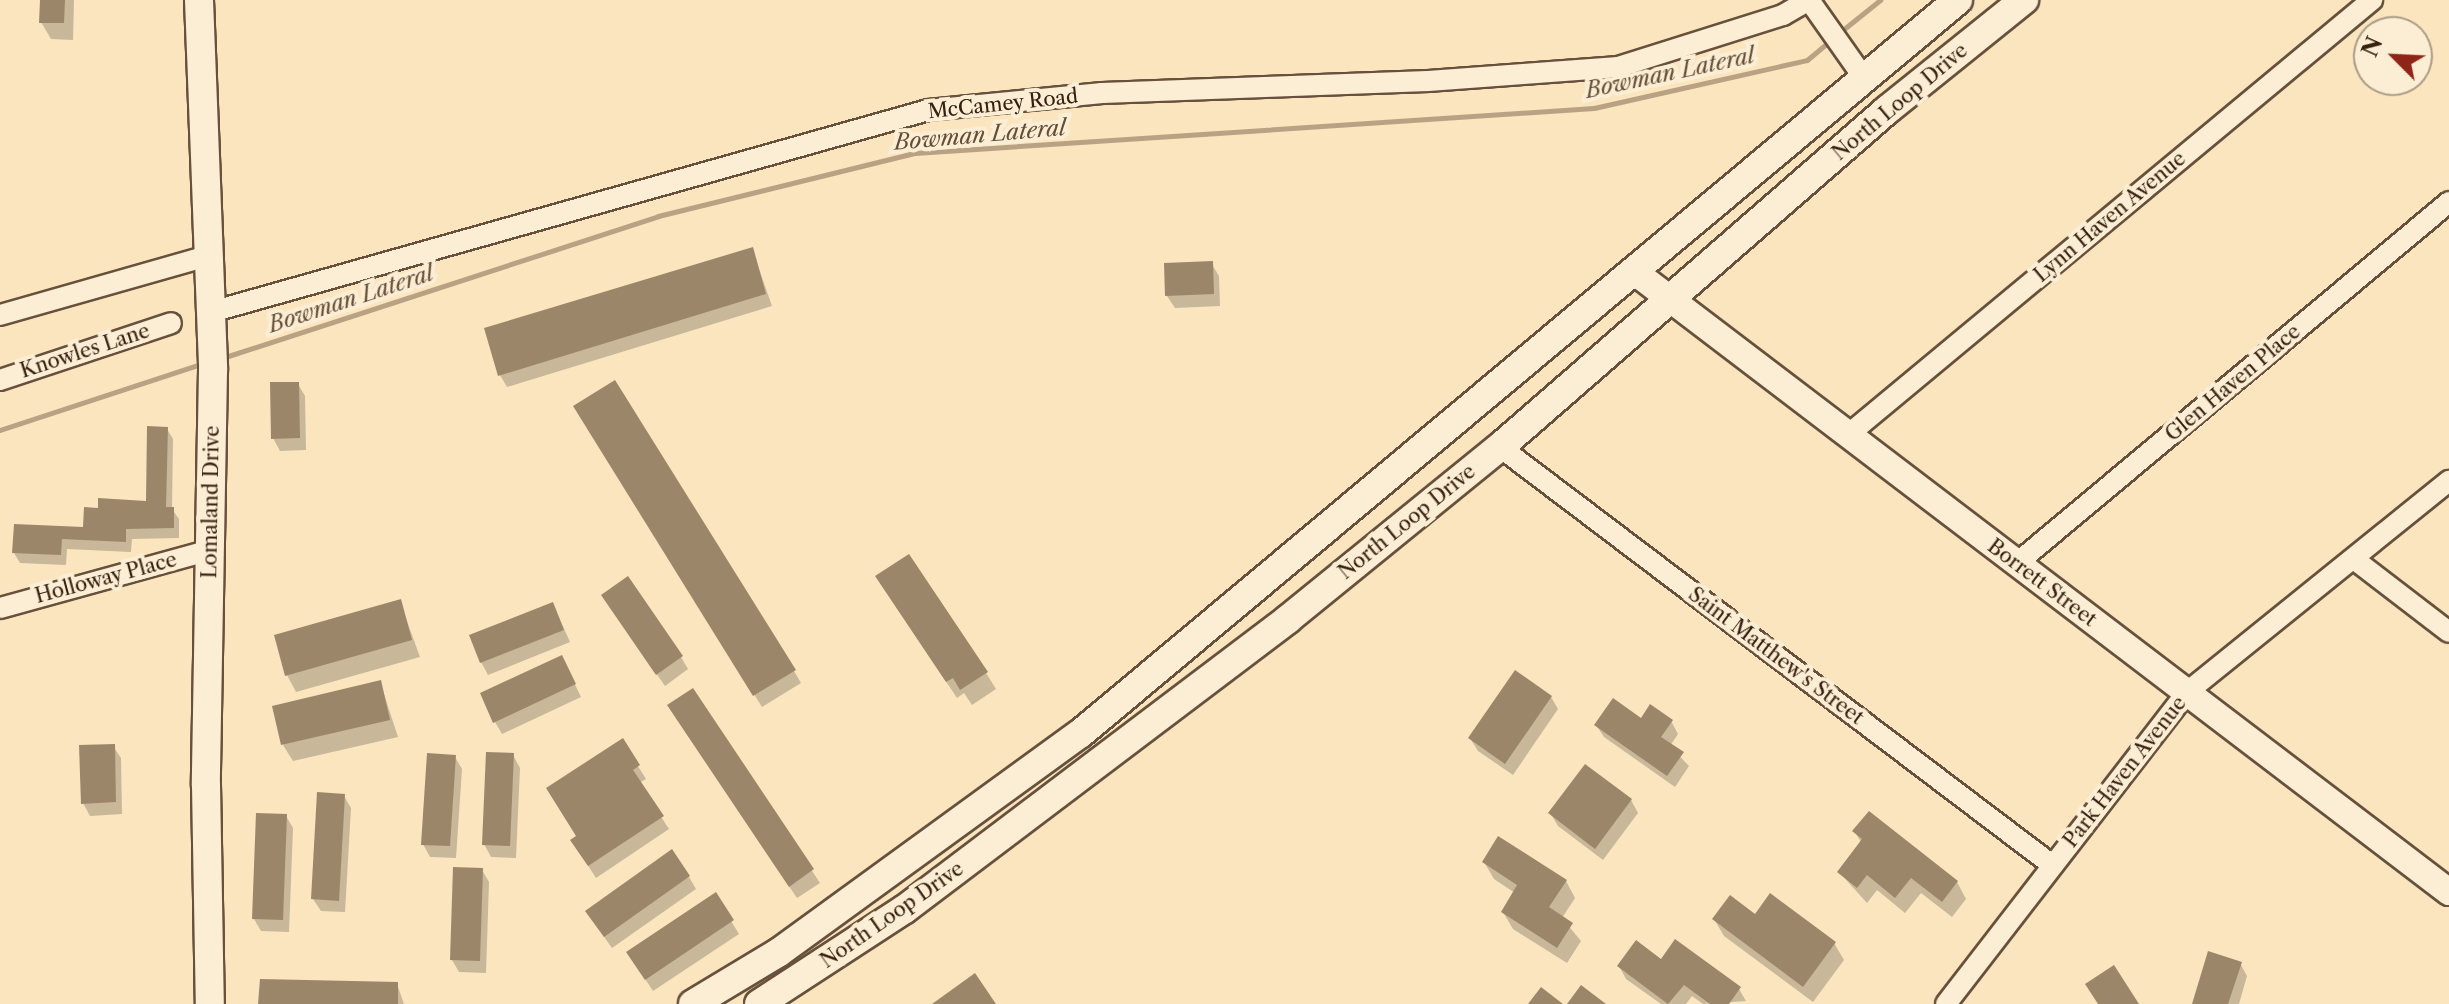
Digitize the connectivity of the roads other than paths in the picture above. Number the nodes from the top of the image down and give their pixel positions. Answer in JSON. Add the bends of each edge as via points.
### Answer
{"nodes":[{"id":1,"x":199,"y":0,"type":"edge"},
{"id":2,"x":1958,"y":0,"type":"edge"},
{"id":3,"x":2024,"y":0,"type":"edge"},
{"id":4,"x":2372,"y":0,"type":"edge"},
{"id":5,"x":1811,"y":3,"type":"edge"},
{"id":6,"x":1856,"y":67,"type":"junction"},
{"id":7,"x":2449,"y":202,"type":"edge"},
{"id":8,"x":210,"y":255,"type":"junction"},
{"id":9,"x":1636,"y":273,"type":"junction"},
{"id":10,"x":1670,"y":303,"type":"junction"},
{"id":11,"x":0,"y":315,"type":"edge"},
{"id":12,"x":211,"y":317,"type":"junction"},
{"id":13,"x":171,"y":323,"type":"dead end"},
{"id":14,"x":0,"y":380,"type":"edge"},
{"id":15,"x":1849,"y":434,"type":"junction"},
{"id":16,"x":1500,"y":447,"type":"junction"},
{"id":17,"x":2449,"y":481,"type":"edge"},
{"id":18,"x":211,"y":550,"type":"junction"},
{"id":19,"x":2355,"y":560,"type":"junction"},
{"id":20,"x":2017,"y":563,"type":"junction"},
{"id":21,"x":0,"y":608,"type":"edge"},
{"id":22,"x":1218,"y":621,"type":"junction"},
{"id":23,"x":2449,"y":632,"type":"edge"},
{"id":24,"x":1239,"y":658,"type":"junction"},
{"id":25,"x":2186,"y":693,"type":"junction"},
{"id":26,"x":2052,"y":865,"type":"junction"},
{"id":27,"x":2449,"y":892,"type":"edge"},
{"id":28,"x":210,"y":1004,"type":"edge"},
{"id":29,"x":693,"y":1004,"type":"edge"},
{"id":30,"x":759,"y":1004,"type":"edge"},
{"id":31,"x":1946,"y":1004,"type":"edge"}],
"edges":[{"from":1,"to":8,"type":"main road","name":"Lomaland Drive"},
{"from":2,"to":6,"type":"main road","name":"North Loop Drive"},
{"from":3,"to":10,"type":"main road","name":"North Loop Drive","via":[[1887,110]]},
{"from":4,"to":15,"type":"street","name":"Lynn Haven Avenue"},
{"from":5,"to":6,"type":"street"},
{"from":5,"to":12,"type":"street","name":"McCamey Road","via":[[1618,67],[1428,81],[1102,93],[928,110]]},
{"from":6,"to":9,"type":"main road","name":"North Loop Drive"},
{"from":7,"to":20,"type":"street","name":"Glen Haven Place"},
{"from":8,"to":11,"type":"street"},
{"from":8,"to":12,"type":"main road","name":"Lomaland Drive"},
{"from":9,"to":10,"type":"street","name":"Borrett Street"},
{"from":9,"to":22,"type":"main road","name":"North Loop Drive"},
{"from":10,"to":15,"type":"street","name":"Borrett Street"},
{"from":10,"to":16,"type":"main road","name":"North Loop Drive"},
{"from":12,"to":18,"type":"main road","name":"Lomaland Drive"},
{"from":13,"to":14,"type":"street","name":"Knowles Lane"},
{"from":15,"to":20,"type":"street","name":"Borrett Street"},
{"from":16,"to":24,"type":"main road","name":"North Loop Drive"},
{"from":16,"to":26,"type":"street","name":"Saint Matthew's Street"},
{"from":17,"to":19,"type":"street","name":"Park Haven Avenue"},
{"from":18,"to":21,"type":"street","name":"Holloway Place"},
{"from":18,"to":28,"type":"main road","name":"Lomaland Drive","via":[[206,785]]},
{"from":19,"to":23,"type":"street"},
{"from":19,"to":25,"type":"street","name":"Park Haven Avenue"},
{"from":20,"to":25,"type":"street","name":"Borrett Street"},
{"from":22,"to":24,"type":"main road"},
{"from":22,"to":29,"type":"main road","name":"North Loop Drive","via":[[1069,742],[778,953]]},
{"from":24,"to":30,"type":"main road","name":"North Loop Drive","via":[[905,909]]},
{"from":25,"to":26,"type":"street","name":"Park Haven Avenue"},
{"from":25,"to":27,"type":"street","name":"Borrett Street"},
{"from":26,"to":31,"type":"street","name":"Park Haven Avenue"}]}
